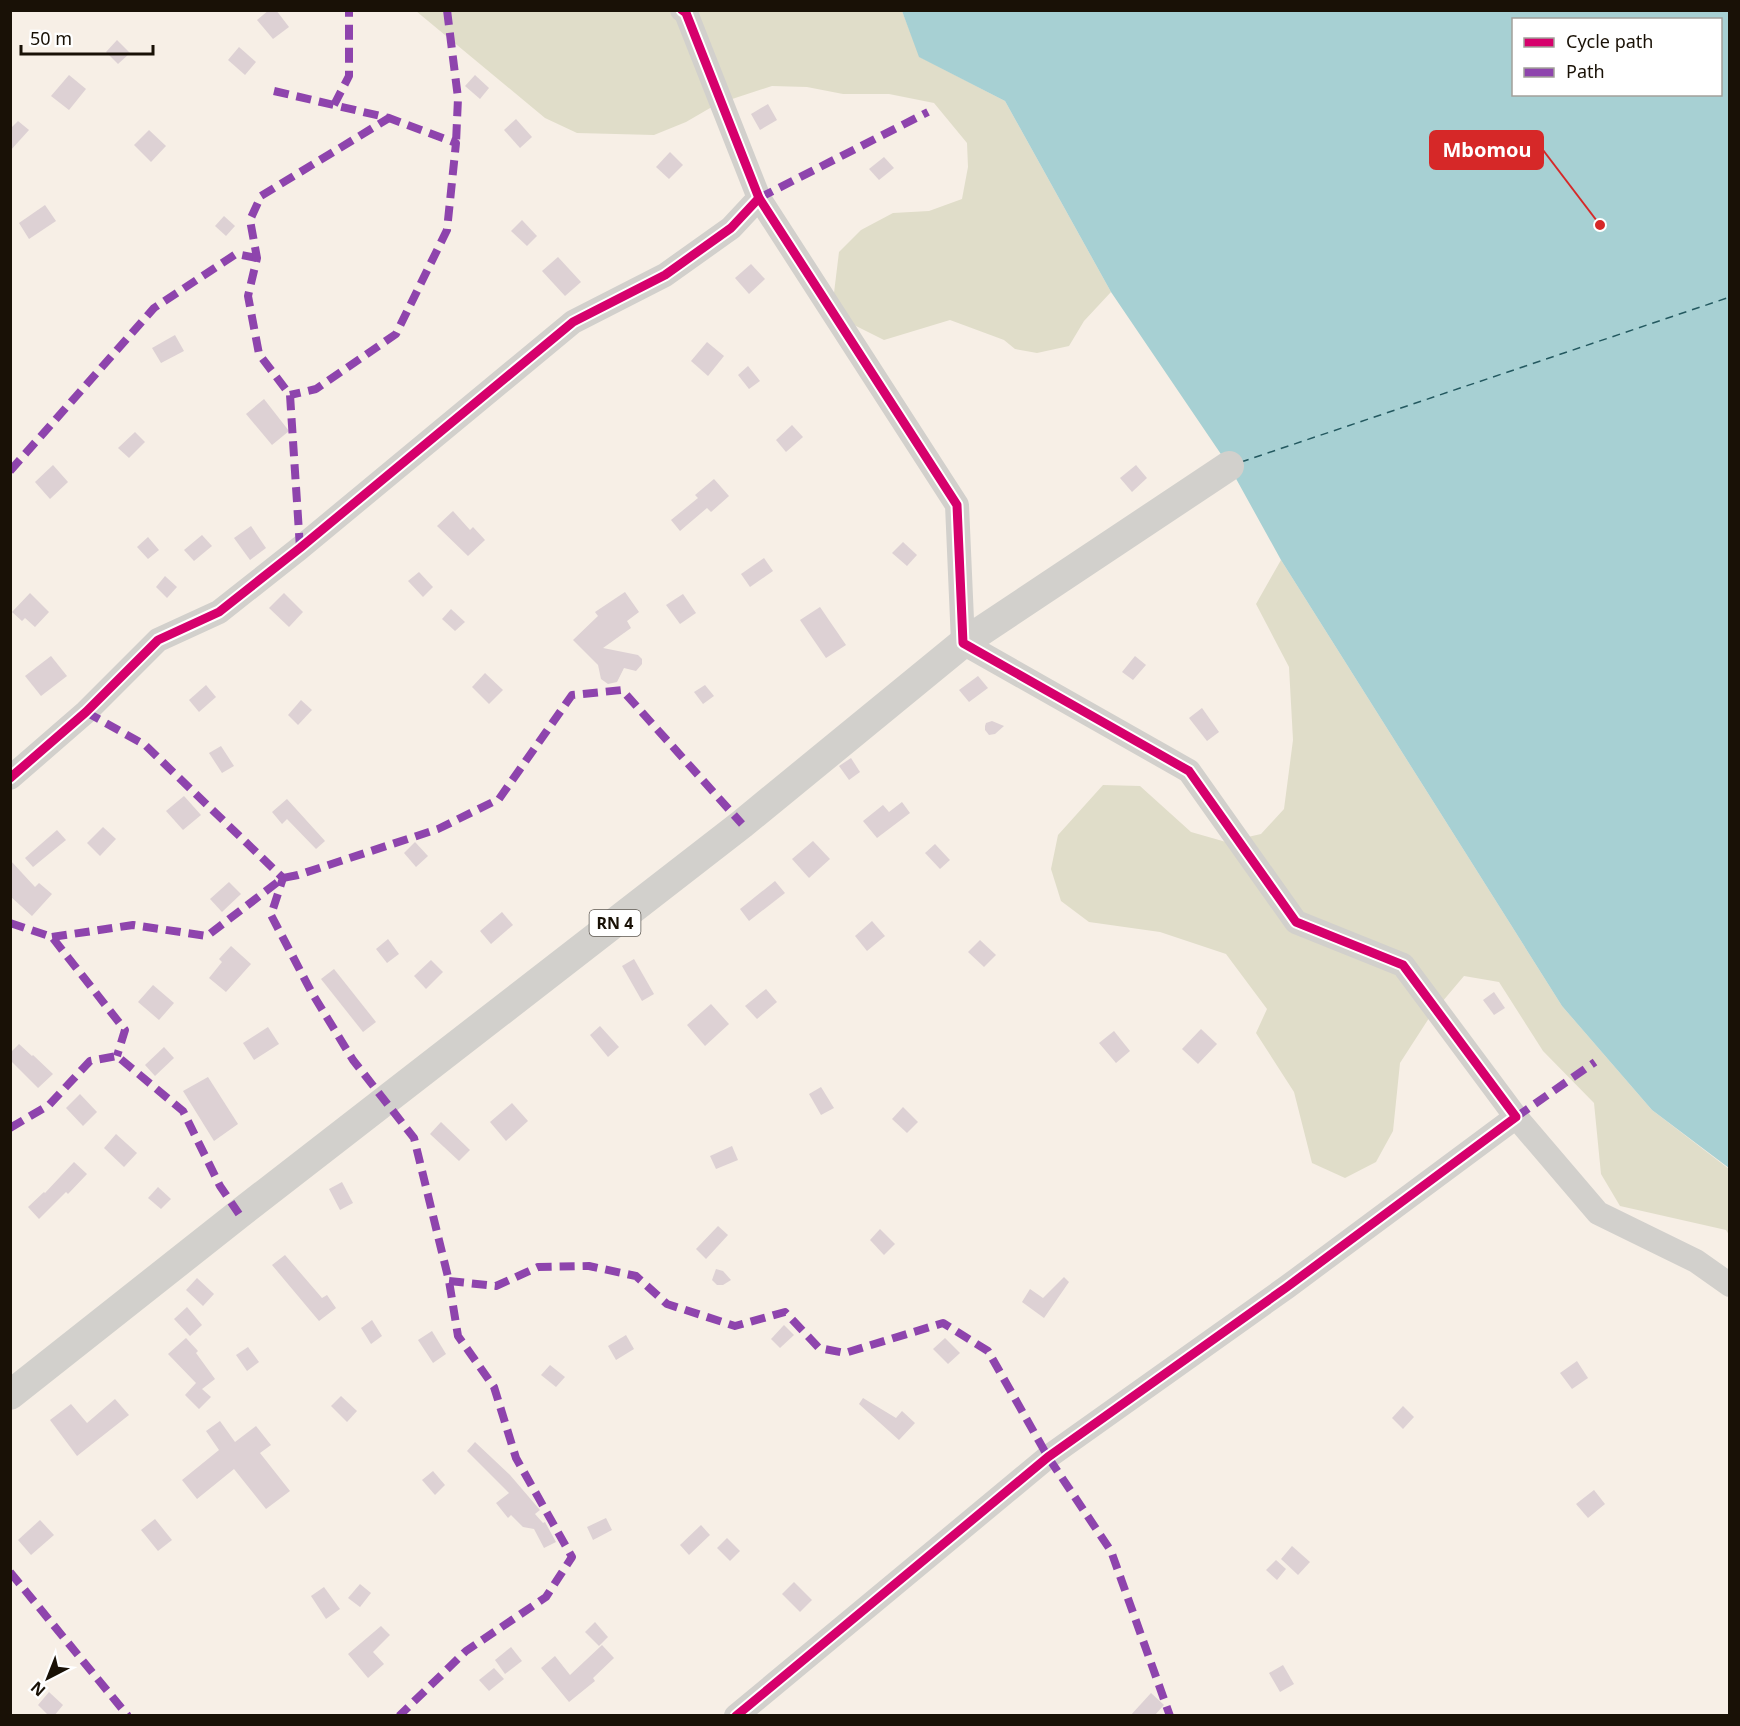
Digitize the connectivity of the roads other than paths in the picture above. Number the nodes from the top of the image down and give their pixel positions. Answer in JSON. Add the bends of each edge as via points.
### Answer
{"nodes":[{"id":1,"x":682,"y":10,"type":"edge"},
{"id":2,"x":759,"y":198,"type":"junction"},
{"id":3,"x":1229,"y":466,"type":"dead end"},
{"id":4,"x":963,"y":643,"type":"junction"},
{"id":5,"x":10,"y":778,"type":"edge"},
{"id":6,"x":1516,"y":1117,"type":"junction"},
{"id":7,"x":1730,"y":1285,"type":"edge"},
{"id":8,"x":10,"y":1395,"type":"edge"},
{"id":9,"x":736,"y":1716,"type":"edge"}],
"edges":[{"from":1,"to":2,"type":"street"},
{"from":2,"to":4,"type":"street","via":[[957,505]]},
{"from":2,"to":5,"type":"street","via":[[731,228],[665,275],[573,322],[219,612],[158,640],[86,712]]},
{"from":3,"to":4,"type":"main road","number":"RN 4"},
{"from":4,"to":6,"type":"street","via":[[1189,771],[1296,922],[1403,965]]},
{"from":4,"to":8,"type":"main road","number":"RN 4","via":[[742,824]]},
{"from":6,"to":7,"type":"street","via":[[1598,1214],[1696,1261]]},
{"from":6,"to":9,"type":"street","via":[[1048,1457]]}]}
